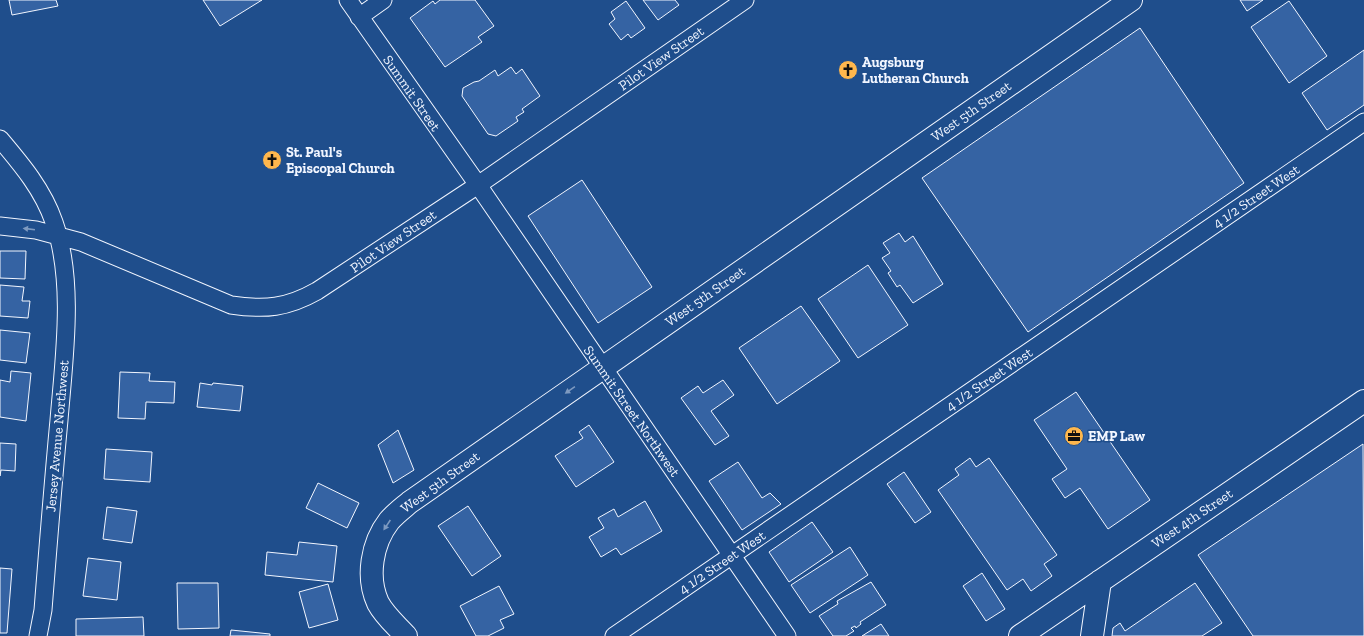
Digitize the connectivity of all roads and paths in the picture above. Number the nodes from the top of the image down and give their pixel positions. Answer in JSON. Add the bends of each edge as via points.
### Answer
{"nodes":[{"id":1,"x":348,"y":0,"type":"edge"},
{"id":2,"x":384,"y":0,"type":"edge"},
{"id":3,"x":745,"y":0,"type":"edge"},
{"id":4,"x":1131,"y":0,"type":"edge"},
{"id":5,"x":359,"y":17,"type":"junction"},
{"id":6,"x":1364,"y":122,"type":"edge"},
{"id":7,"x":0,"y":139,"type":"edge"},
{"id":8,"x":478,"y":185,"type":"junction"},
{"id":9,"x":0,"y":226,"type":"edge"},
{"id":10,"x":58,"y":235,"type":"junction"},
{"id":11,"x":602,"y":368,"type":"junction"},
{"id":12,"x":1364,"y":401,"type":"edge"},
{"id":13,"x":732,"y":556,"type":"junction"},
{"id":14,"x":1100,"y":581,"type":"junction"},
{"id":15,"x":38,"y":636,"type":"edge"},
{"id":16,"x":406,"y":636,"type":"edge"},
{"id":17,"x":614,"y":636,"type":"edge"},
{"id":18,"x":787,"y":636,"type":"edge"},
{"id":19,"x":1020,"y":636,"type":"edge"},
{"id":20,"x":1092,"y":636,"type":"edge"}],
"edges":[{"from":1,"to":5,"type":"street","name":"Summit Street"},
{"from":2,"to":5,"type":"street"},
{"from":3,"to":8,"type":"street","name":"Pilot View Street"},
{"from":4,"to":11,"type":"street","name":"West 5th Street"},
{"from":5,"to":8,"type":"street","name":"Summit Street"},
{"from":6,"to":13,"type":"street","name":"4 1/2 Street West"},
{"from":7,"to":10,"type":"street","name":"Jersey Avenue Northwest","via":[[39,189]]},
{"from":8,"to":10,"type":"street","name":"Pilot View Street","via":[[317,291],[298,302],[279,306],[251,308],[231,305],[81,242]]},
{"from":8,"to":11,"type":"street","name":"Summit Street Northwest"},
{"from":10,"to":9,"type":"street","name":"Pilot View Street","one_way":true},
{"from":10,"to":15,"type":"street","name":"Jersey Avenue Northwest","via":[[67,299],[43,610]]},
{"from":11,"to":13,"type":"street","name":"Summit Street Northwest"},
{"from":11,"to":16,"type":"street","name":"West 5th Street","one_way":true,"via":[[410,502],[390,520],[378,539],[372,559],[373,589],[388,617]]},
{"from":12,"to":14,"type":"street","name":"West 4th Street"},
{"from":13,"to":17,"type":"street","name":"4 1/2 Street West"},
{"from":13,"to":18,"type":"street","name":"Summit Street Northwest"},
{"from":14,"to":19,"type":"street","name":"West 4th Street"},
{"from":14,"to":20,"type":"street"}]}
